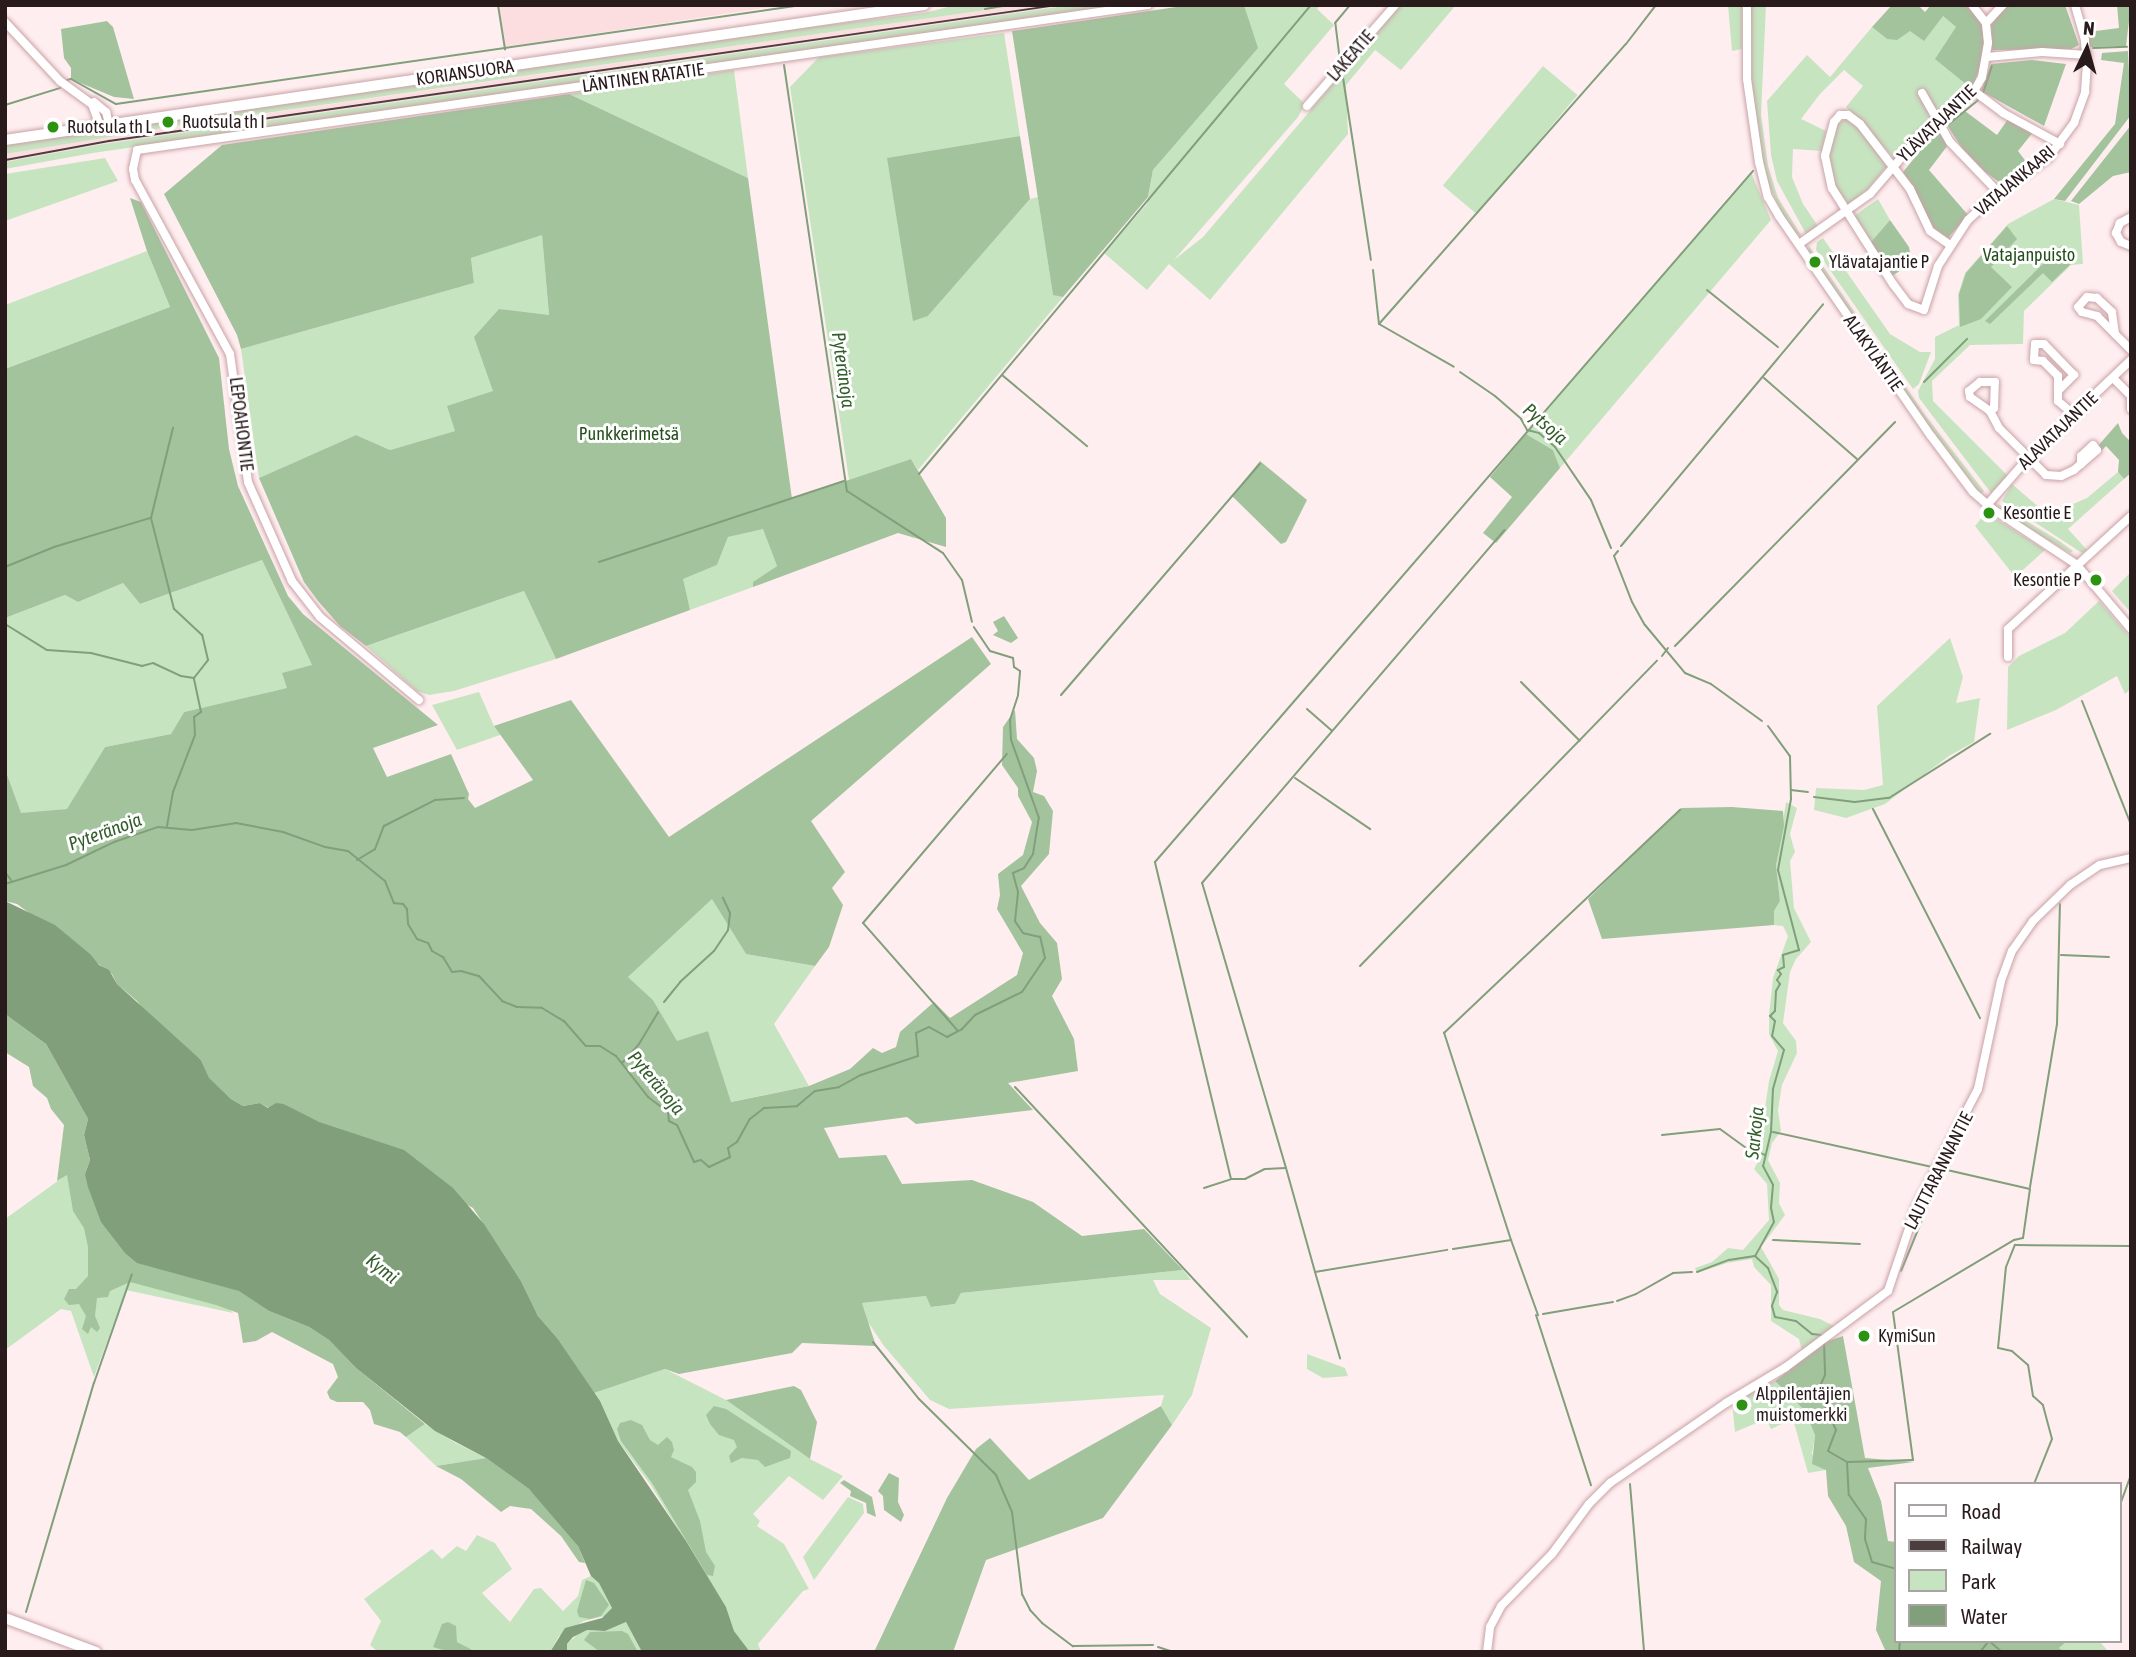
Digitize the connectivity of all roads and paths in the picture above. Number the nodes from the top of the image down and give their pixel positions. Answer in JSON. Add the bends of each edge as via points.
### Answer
{"nodes":[{"id":1,"x":924,"y":5,"type":"edge"},
{"id":2,"x":1148,"y":5,"type":"edge"},
{"id":3,"x":1395,"y":5,"type":"edge"},
{"id":4,"x":1747,"y":5,"type":"edge"},
{"id":5,"x":1972,"y":5,"type":"edge"},
{"id":6,"x":2003,"y":5,"type":"edge"},
{"id":7,"x":2075,"y":5,"type":"edge"},
{"id":8,"x":874,"y":9,"type":"edge"},
{"id":9,"x":5,"y":22,"type":"edge"},
{"id":10,"x":1986,"y":23,"type":"junction"},
{"id":11,"x":2087,"y":55,"type":"junction"},
{"id":12,"x":1987,"y":57,"type":"junction"},
{"id":13,"x":1974,"y":91,"type":"junction"},
{"id":14,"x":1922,"y":93,"type":"dead end"},
{"id":15,"x":1307,"y":106,"type":"dead end"},
{"id":16,"x":1938,"y":120,"type":"junction"},
{"id":17,"x":104,"y":125,"type":"junction"},
{"id":18,"x":5,"y":140,"type":"edge"},
{"id":19,"x":2060,"y":144,"type":"junction"},
{"id":20,"x":137,"y":150,"type":"joint"},
{"id":21,"x":1894,"y":167,"type":"junction"},
{"id":22,"x":1998,"y":192,"type":"junction"},
{"id":23,"x":1847,"y":211,"type":"junction"},
{"id":24,"x":2131,"y":217,"type":"edge"},
{"id":25,"x":1799,"y":244,"type":"junction"},
{"id":26,"x":1950,"y":245,"type":"junction"},
{"id":27,"x":2131,"y":246,"type":"edge"},
{"id":28,"x":2115,"y":334,"type":"junction"},
{"id":29,"x":2131,"y":350,"type":"edge"},
{"id":30,"x":2131,"y":360,"type":"edge"},
{"id":31,"x":2113,"y":378,"type":"junction"},
{"id":32,"x":2058,"y":391,"type":"junction"},
{"id":33,"x":2131,"y":398,"type":"edge"},
{"id":34,"x":2131,"y":410,"type":"edge"},
{"id":35,"x":1990,"y":411,"type":"dead end"},
{"id":36,"x":2074,"y":415,"type":"junction"},
{"id":37,"x":2029,"y":457,"type":"junction"},
{"id":38,"x":2081,"y":464,"type":"dead end"},
{"id":39,"x":1987,"y":505,"type":"junction"},
{"id":40,"x":2131,"y":516,"type":"edge"},
{"id":41,"x":2077,"y":565,"type":"junction"},
{"id":42,"x":2131,"y":628,"type":"edge"},
{"id":43,"x":2008,"y":657,"type":"dead end"},
{"id":44,"x":419,"y":701,"type":"dead end"},
{"id":45,"x":2131,"y":858,"type":"edge"},
{"id":46,"x":5,"y":1618,"type":"edge"},
{"id":47,"x":96,"y":1652,"type":"edge"},
{"id":48,"x":1487,"y":1652,"type":"edge"}],
"edges":[{"from":1,"to":8,"type":"main road","name":"KORIANSUORA"},
{"from":2,"to":20,"type":"street","name":"LÄNTINEN RATATIE"},
{"from":3,"to":15,"type":"street","name":"LAKEATIE"},
{"from":4,"to":25,"type":"street","name":"ALAKYLÄNTIE","via":[[1747,79],[1759,162],[1768,197]]},
{"from":5,"to":10,"type":"street"},
{"from":6,"to":10,"type":"street"},
{"from":7,"to":11,"type":"street","name":"VATAJANKAARI"},
{"from":8,"to":17,"type":"main road","name":"KORIANSUORA"},
{"from":9,"to":17,"type":"street","via":[[60,81],[103,108]]},
{"from":10,"to":12,"type":"street","name":"YLÄVATAJANTIE"},
{"from":11,"to":12,"type":"street","via":[[2042,52]]},
{"from":11,"to":19,"type":"street","name":"VATAJANKAARI","via":[[2083,99]]},
{"from":12,"to":13,"type":"street","name":"YLÄVATAJANTIE"},
{"from":13,"to":16,"type":"street","name":"YLÄVATAJANTIE"},
{"from":13,"to":19,"type":"street","via":[[2003,113]]},
{"from":14,"to":16,"type":"street"},
{"from":16,"to":21,"type":"street","name":"YLÄVATAJANTIE"},
{"from":16,"to":22,"type":"street","via":[[1950,142]]},
{"from":17,"to":18,"type":"main road","name":"KORIANSUORA"},
{"from":19,"to":22,"type":"street","name":"VATAJANKAARI","via":[[2038,166]]},
{"from":20,"to":44,"type":"street","name":"LEPOAHONTIE","via":[[134,174],[139,187],[230,354],[248,482],[292,581],[320,617]]},
{"from":21,"to":23,"type":"street","name":"YLÄVATAJANTIE"},
{"from":21,"to":23,"type":"street","via":[[1856,119],[1836,118],[1826,144],[1825,163],[1832,188]]},
{"from":21,"to":26,"type":"street","via":[[1930,231]]},
{"from":22,"to":26,"type":"street","name":"VATAJANKAARI"},
{"from":23,"to":25,"type":"street","name":"YLÄVATAJANTIE"},
{"from":23,"to":26,"type":"street","name":"VATAJANKAARI","via":[[1912,307],[1924,310],[1934,275]]},
{"from":24,"to":27,"type":"street","via":[[2120,223],[2116,233],[2121,242]]},
{"from":25,"to":39,"type":"street","name":"ALAKYLÄNTIE","via":[[1931,436]]},
{"from":28,"to":28,"type":"street","via":[[2097,316],[2078,307],[2087,297],[2097,298],[2112,312]]},
{"from":28,"to":29,"type":"street"},
{"from":30,"to":31,"type":"street","name":"ALAVATAJANTIE"},
{"from":31,"to":33,"type":"street"},
{"from":31,"to":36,"type":"street","name":"ALAVATAJANTIE"},
{"from":32,"to":32,"type":"street","via":[[2058,376],[2043,361],[2034,360],[2035,344],[2044,344],[2074,374]]},
{"from":32,"to":36,"type":"street","via":[[2058,401]]},
{"from":33,"to":34,"type":"street"},
{"from":35,"to":37,"type":"street","via":[[1999,428]]},
{"from":36,"to":37,"type":"street","name":"ALAVATAJANTIE"},
{"from":37,"to":38,"type":"street","via":[[2054,477]]},
{"from":37,"to":39,"type":"street","name":"ALAVATAJANTIE"},
{"from":39,"to":41,"type":"street","name":"ALAKYLÄNTIE"},
{"from":40,"to":41,"type":"street"},
{"from":41,"to":42,"type":"street","name":"ALAKYLÄNTIE"},
{"from":41,"to":43,"type":"street","via":[[2008,629]]},
{"from":45,"to":48,"type":"street","name":"LAUTTARANNANTIE","via":[[2100,865],[2070,885],[2019,939],[2001,981],[1978,1089],[1916,1208],[1892,1284],[1875,1304],[1610,1482],[1552,1554],[1501,1606],[1490,1627]]},
{"from":46,"to":47,"type":"main road"}]}
